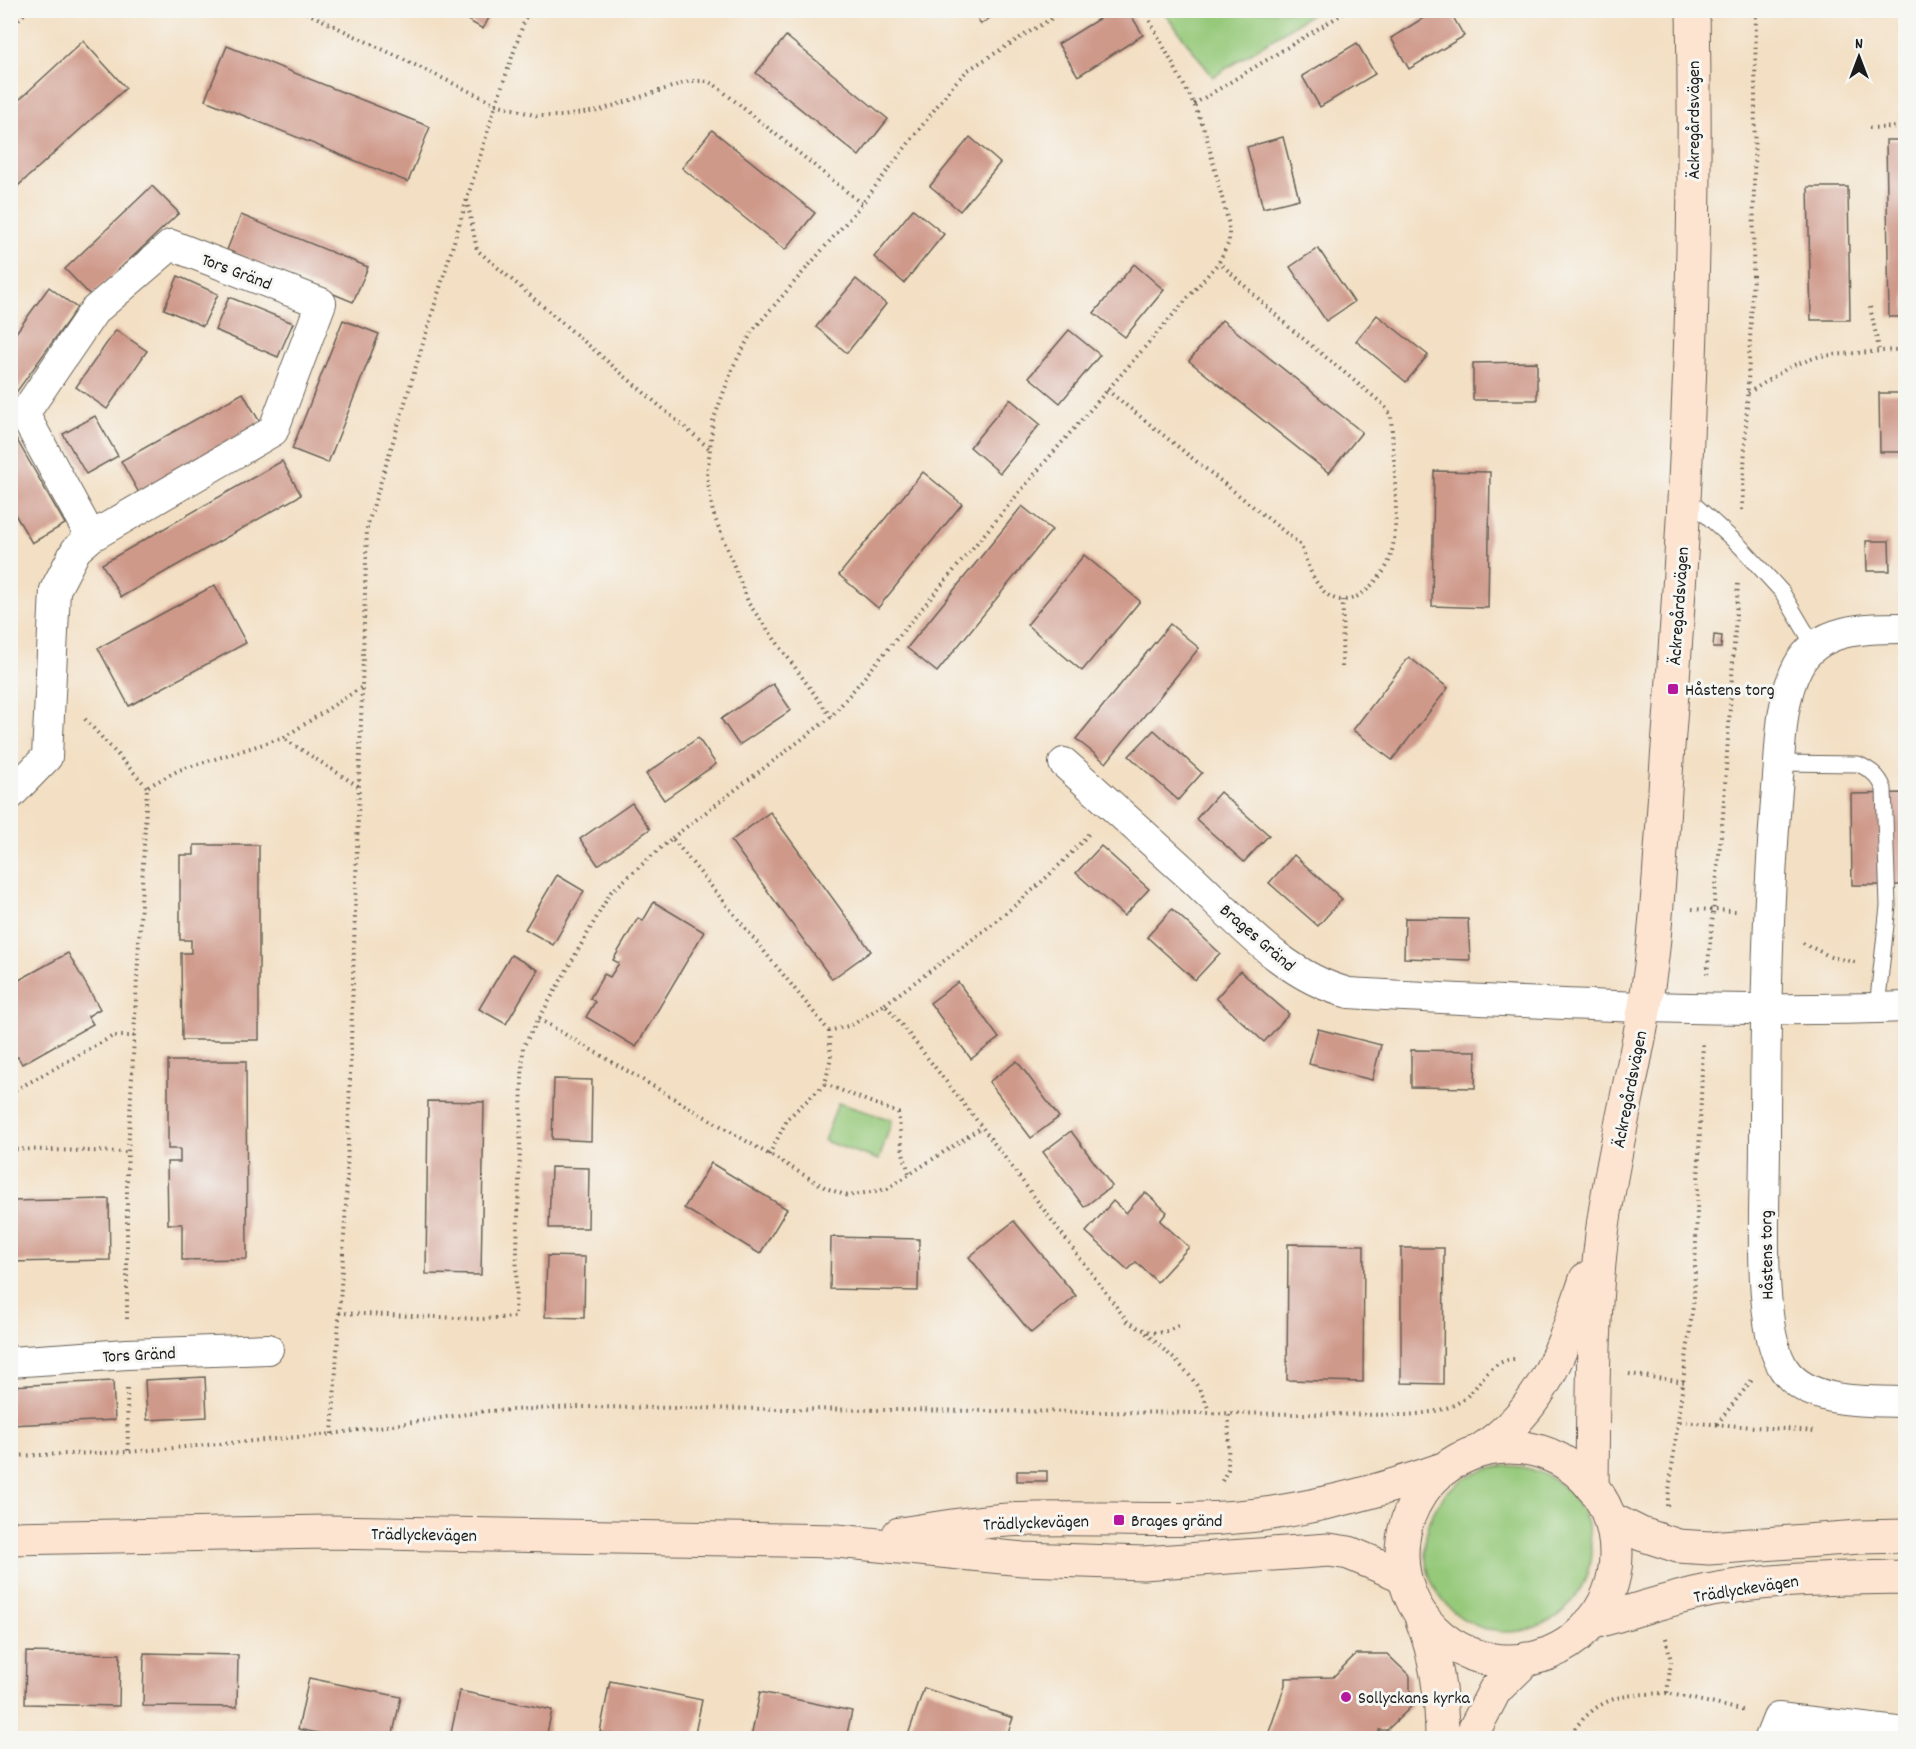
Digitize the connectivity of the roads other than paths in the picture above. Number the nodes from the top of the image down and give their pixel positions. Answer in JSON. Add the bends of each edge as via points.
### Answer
{"nodes":[{"id":1,"x":1693,"y":10,"type":"edge"},
{"id":2,"x":1685,"y":496,"type":"junction"},
{"id":3,"x":91,"y":537,"type":"junction"},
{"id":4,"x":1905,"y":628,"type":"edge"},
{"id":5,"x":1814,"y":646,"type":"junction"},
{"id":6,"x":1064,"y":763,"type":"dead end"},
{"id":7,"x":1780,"y":763,"type":"junction"},
{"id":8,"x":10,"y":795,"type":"edge"},
{"id":9,"x":1645,"y":1007,"type":"junction"},
{"id":10,"x":1891,"y":1007,"type":"edge"},
{"id":11,"x":1765,"y":1009,"type":"junction"},
{"id":12,"x":1602,"y":1232,"type":"junction"},
{"id":13,"x":268,"y":1348,"type":"dead end"},
{"id":14,"x":10,"y":1362,"type":"edge"},
{"id":15,"x":1905,"y":1402,"type":"edge"},
{"id":16,"x":1481,"y":1450,"type":"junction"},
{"id":17,"x":1445,"y":1468,"type":"junction"},
{"id":18,"x":1592,"y":1487,"type":"junction"},
{"id":19,"x":1609,"y":1518,"type":"junction"},
{"id":20,"x":1905,"y":1536,"type":"edge"},
{"id":21,"x":10,"y":1538,"type":"edge"},
{"id":22,"x":837,"y":1541,"type":"junction"},
{"id":23,"x":1404,"y":1576,"type":"junction"},
{"id":24,"x":1905,"y":1577,"type":"edge"},
{"id":25,"x":1419,"y":1612,"type":"junction"},
{"id":26,"x":1590,"y":1623,"type":"junction"},
{"id":27,"x":1527,"y":1659,"type":"junction"},
{"id":28,"x":1905,"y":1733,"type":"edge"},
{"id":29,"x":1442,"y":1738,"type":"edge"},
{"id":30,"x":1470,"y":1738,"type":"edge"},
{"id":31,"x":1770,"y":1738,"type":"edge"}],
"edges":[{"from":1,"to":2,"type":"street","name":"Äckregårdsvägen"},
{"from":2,"to":5,"type":"lane","via":[[1740,546],[1782,592]]},
{"from":2,"to":9,"type":"street","name":"Äckregårdsvägen"},
{"from":3,"to":3,"type":"street","name":"Tors Gränd","via":[[273,431],[321,303],[171,245],[94,311],[24,414]]},
{"from":3,"to":8,"type":"street","name":"Tors Gränd","via":[[76,550],[56,590],[48,758]]},
{"from":4,"to":5,"type":"street","name":"Håstens torg","via":[[1864,628],[1834,635]]},
{"from":5,"to":7,"type":"street","name":"Håstens torg","via":[[1798,666],[1789,694]]},
{"from":6,"to":9,"type":"street","name":"Brages Gränd","via":[[1286,963],[1325,987],[1349,993]]},
{"from":7,"to":10,"type":"lane","via":[[1858,765],[1881,780]]},
{"from":7,"to":11,"type":"street","name":"Håstens torg"},
{"from":9,"to":11,"type":"street"},
{"from":9,"to":12,"type":"street","name":"Äckregårdsvägen"},
{"from":10,"to":11,"type":"street"},
{"from":11,"to":15,"type":"street","name":"Håstens torg","via":[[1767,1304],[1778,1358],[1786,1371],[1811,1390],[1856,1400]]},
{"from":12,"to":16,"type":"street","name":"Äckregårdsvägen","via":[[1557,1363],[1525,1413],[1505,1434]]},
{"from":12,"to":18,"type":"street","name":"Äckregårdsvägen","via":[[1593,1370]]},
{"from":13,"to":14,"type":"street","name":"Tors Gränd"},
{"from":16,"to":17,"type":"street"},
{"from":16,"to":18,"type":"street","via":[[1530,1449],[1554,1457]]},
{"from":17,"to":22,"type":"street","name":"Trädlyckevägen","via":[[1397,1485],[1271,1513],[1211,1518],[1007,1520]]},
{"from":17,"to":23,"type":"street","via":[[1421,1493],[1406,1525]]},
{"from":18,"to":19,"type":"street"},
{"from":19,"to":20,"type":"street","via":[[1660,1540],[1698,1548]]},
{"from":19,"to":26,"type":"street","via":[[1614,1536],[1614,1574],[1601,1608]]},
{"from":21,"to":22,"type":"street","name":"Trädlyckevägen","via":[[325,1532]]},
{"from":22,"to":23,"type":"street","name":"Trädlyckevägen","via":[[1023,1559],[1143,1563],[1329,1550],[1349,1552]]},
{"from":23,"to":25,"type":"street"},
{"from":24,"to":26,"type":"street","name":"Trädlyckevägen","via":[[1762,1582],[1715,1589]]},
{"from":25,"to":27,"type":"street","via":[[1432,1628],[1466,1652],[1506,1661]]},
{"from":25,"to":29,"type":"street","via":[[1436,1666]]},
{"from":26,"to":27,"type":"street","via":[[1561,1647]]},
{"from":27,"to":30,"type":"street","via":[[1495,1690]]},
{"from":28,"to":31,"type":"street","via":[[1778,1718]]}]}
